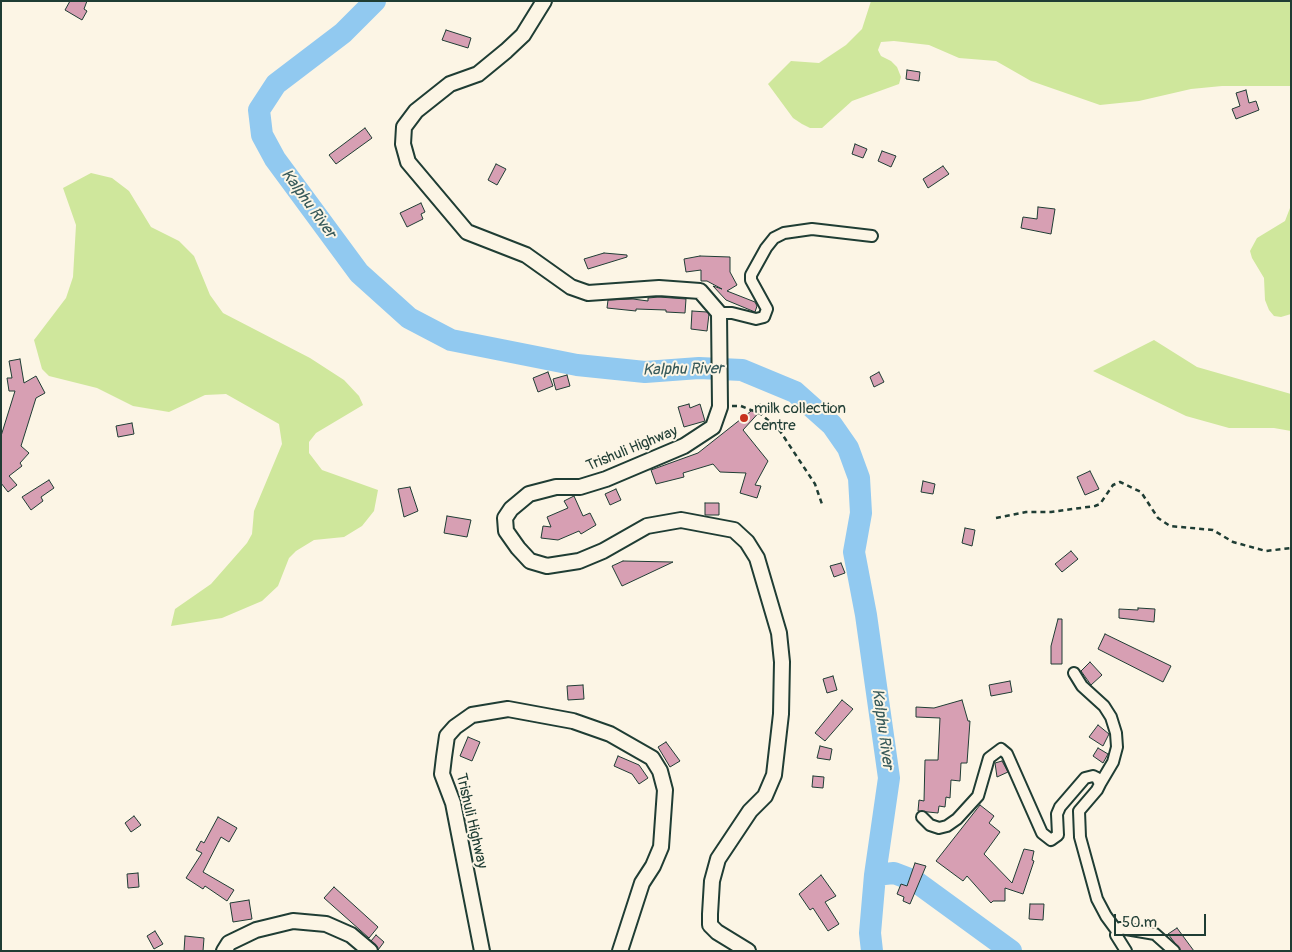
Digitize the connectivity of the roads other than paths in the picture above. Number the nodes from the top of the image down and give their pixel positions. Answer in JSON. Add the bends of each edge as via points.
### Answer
{"nodes":[{"id":1,"x":544,"y":1,"type":"edge"},
{"id":2,"x":872,"y":236,"type":"dead end"},
{"id":3,"x":719,"y":313,"type":"junction"},
{"id":4,"x":1074,"y":673,"type":"dead end"},
{"id":5,"x":1100,"y":784,"type":"junction"},
{"id":6,"x":922,"y":817,"type":"dead end"},
{"id":7,"x":1117,"y":931,"type":"junction"},
{"id":8,"x":224,"y":951,"type":"edge"},
{"id":9,"x":370,"y":951,"type":"edge"},
{"id":10,"x":482,"y":951,"type":"edge"},
{"id":11,"x":620,"y":951,"type":"edge"},
{"id":12,"x":748,"y":951,"type":"edge"},
{"id":13,"x":1126,"y":951,"type":"edge"},
{"id":14,"x":1174,"y":951,"type":"edge"}],
"edges":[{"from":1,"to":3,"type":"street","via":[[522,36],[506,51],[478,74],[450,84],[416,111],[404,127],[403,144],[408,162],[467,232],[526,255],[571,287],[588,293],[659,288],[700,291]]},
{"from":2,"to":3,"type":"street","via":[[812,229],[784,233],[774,238],[751,275],[767,309],[764,317],[756,319],[732,312]]},
{"from":3,"to":12,"type":"street","name":"Trishuli Highway","via":[[720,407],[713,427],[684,446],[597,482],[529,494],[505,518],[506,531],[518,548],[530,561],[547,566],[579,561],[647,526],[681,520],[734,530],[757,558],[779,634],[782,662],[781,714],[774,775],[765,796],[750,812],[718,860],[712,881],[710,914],[710,925],[717,932]]},
{"from":4,"to":5,"type":"street","via":[[1082,686],[1104,706],[1116,733],[1118,747]]},
{"from":5,"to":6,"type":"street","via":[[1098,778],[1085,778],[1060,807],[1058,835],[1052,840],[1046,838],[1007,754],[1001,749],[990,758],[978,796],[948,826],[930,825]]},
{"from":5,"to":7,"type":"street","via":[[1079,811],[1080,837],[1097,899]]},
{"from":7,"to":13,"type":"street"},
{"from":7,"to":14,"type":"street","via":[[1124,928],[1155,934]]},
{"from":8,"to":9,"type":"street","via":[[229,944],[256,930],[292,921],[326,924],[351,935]]},
{"from":10,"to":11,"type":"street","name":"Trishuli Highway","via":[[453,803],[442,774],[446,736],[472,715],[508,709],[573,721],[610,734],[652,758],[660,771],[665,790],[661,846],[654,866],[642,883]]}]}
